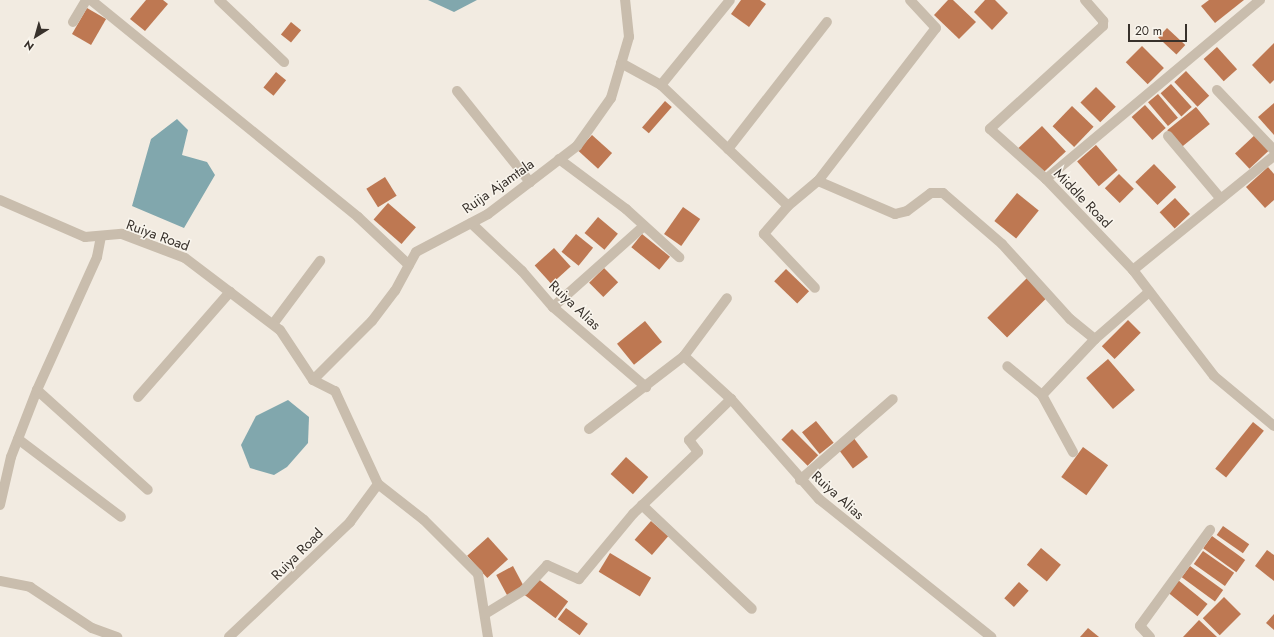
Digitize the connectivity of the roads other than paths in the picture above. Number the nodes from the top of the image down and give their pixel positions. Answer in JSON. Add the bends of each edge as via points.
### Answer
{"nodes":[{"id":1,"x":86,"y":0,"type":"edge"},
{"id":2,"x":91,"y":0,"type":"edge"},
{"id":3,"x":219,"y":0,"type":"edge"},
{"id":4,"x":625,"y":0,"type":"edge"},
{"id":5,"x":730,"y":0,"type":"edge"},
{"id":6,"x":910,"y":0,"type":"edge"},
{"id":7,"x":1085,"y":0,"type":"edge"},
{"id":8,"x":1260,"y":0,"type":"edge"},
{"id":9,"x":73,"y":22,"type":"dead end"},
{"id":10,"x":827,"y":22,"type":"dead end"},
{"id":11,"x":284,"y":62,"type":"dead end"},
{"id":12,"x":621,"y":63,"type":"junction"},
{"id":13,"x":661,"y":85,"type":"junction"},
{"id":14,"x":1217,"y":90,"type":"dead end"},
{"id":15,"x":457,"y":91,"type":"dead end"},
{"id":16,"x":1168,"y":136,"type":"dead end"},
{"id":17,"x":728,"y":149,"type":"junction"},
{"id":18,"x":1274,"y":150,"type":"edge"},
{"id":19,"x":1274,"y":156,"type":"edge"},
{"id":20,"x":559,"y":160,"type":"junction"},
{"id":21,"x":1046,"y":179,"type":"junction"},
{"id":22,"x":818,"y":181,"type":"junction"},
{"id":23,"x":530,"y":182,"type":"junction"},
{"id":24,"x":1221,"y":199,"type":"junction"},
{"id":25,"x":0,"y":200,"type":"edge"},
{"id":26,"x":788,"y":206,"type":"junction"},
{"id":27,"x":471,"y":222,"type":"junction"},
{"id":28,"x":644,"y":226,"type":"junction"},
{"id":29,"x":101,"y":236,"type":"junction"},
{"id":30,"x":679,"y":257,"type":"dead end"},
{"id":31,"x":320,"y":261,"type":"dead end"},
{"id":32,"x":409,"y":265,"type":"junction"},
{"id":33,"x":1133,"y":270,"type":"junction"},
{"id":34,"x":815,"y":288,"type":"dead end"},
{"id":35,"x":230,"y":292,"type":"junction"},
{"id":36,"x":1149,"y":292,"type":"junction"},
{"id":37,"x":727,"y":298,"type":"dead end"},
{"id":38,"x":553,"y":307,"type":"junction"},
{"id":39,"x":273,"y":324,"type":"junction"},
{"id":40,"x":1095,"y":339,"type":"junction"},
{"id":41,"x":684,"y":356,"type":"junction"},
{"id":42,"x":1007,"y":366,"type":"dead end"},
{"id":43,"x":313,"y":380,"type":"junction"},
{"id":44,"x":646,"y":387,"type":"junction"},
{"id":45,"x":37,"y":390,"type":"junction"},
{"id":46,"x":1042,"y":395,"type":"junction"},
{"id":47,"x":138,"y":398,"type":"dead end"},
{"id":48,"x":731,"y":399,"type":"junction"},
{"id":49,"x":893,"y":399,"type":"dead end"},
{"id":50,"x":1274,"y":426,"type":"edge"},
{"id":51,"x":589,"y":429,"type":"dead end"},
{"id":52,"x":18,"y":439,"type":"junction"},
{"id":53,"x":1073,"y":452,"type":"dead end"},
{"id":54,"x":800,"y":480,"type":"junction"},
{"id":55,"x":378,"y":484,"type":"junction"},
{"id":56,"x":148,"y":490,"type":"dead end"},
{"id":57,"x":0,"y":504,"type":"edge"},
{"id":58,"x":642,"y":505,"type":"junction"},
{"id":59,"x":121,"y":517,"type":"dead end"},
{"id":60,"x":1210,"y":530,"type":"dead end"},
{"id":61,"x":0,"y":581,"type":"edge"},
{"id":62,"x":752,"y":609,"type":"dead end"},
{"id":63,"x":485,"y":614,"type":"junction"},
{"id":64,"x":117,"y":637,"type":"edge"},
{"id":65,"x":228,"y":637,"type":"edge"},
{"id":66,"x":488,"y":637,"type":"edge"},
{"id":67,"x":991,"y":637,"type":"edge"},
{"id":68,"x":1150,"y":637,"type":"edge"}],
"edges":[{"from":1,"to":9,"type":"street"},
{"from":2,"to":32,"type":"street","via":[[358,216]]},
{"from":3,"to":11,"type":"street"},
{"from":4,"to":12,"type":"street","name":"Ruija Ajamtala","via":[[629,37]]},
{"from":5,"to":13,"type":"street"},
{"from":6,"to":22,"type":"street","via":[[936,28]]},
{"from":7,"to":21,"type":"street","name":"Middle Road","via":[[1103,21],[1102,26],[990,129]]},
{"from":8,"to":21,"type":"street"},
{"from":10,"to":17,"type":"street"},
{"from":12,"to":13,"type":"street"},
{"from":12,"to":20,"type":"street","name":"Ruija Ajamtala","via":[[611,98],[577,146]]},
{"from":13,"to":17,"type":"street"},
{"from":14,"to":18,"type":"street"},
{"from":15,"to":23,"type":"street"},
{"from":16,"to":24,"type":"street"},
{"from":17,"to":26,"type":"street"},
{"from":19,"to":24,"type":"street"},
{"from":20,"to":23,"type":"street","name":"Ruija Ajamtala"},
{"from":20,"to":28,"type":"street"},
{"from":21,"to":33,"type":"street","name":"Middle Road"},
{"from":22,"to":26,"type":"street"},
{"from":22,"to":40,"type":"street","via":[[895,214],[907,211],[931,193],[943,193],[1002,244],[1070,319]]},
{"from":23,"to":27,"type":"street","name":"Ruija Ajamtala"},
{"from":24,"to":33,"type":"street"},
{"from":25,"to":29,"type":"street","name":"Ruiya Road","via":[[85,237]]},
{"from":26,"to":34,"type":"street","via":[[764,234]]},
{"from":27,"to":32,"type":"street","name":"Ruija Ajamtala","via":[[416,252]]},
{"from":27,"to":38,"type":"street","name":"Ruiya Alias","via":[[522,271]]},
{"from":28,"to":30,"type":"street"},
{"from":28,"to":38,"type":"street"},
{"from":29,"to":35,"type":"street","name":"Ruiya Road","via":[[122,234],[185,258]]},
{"from":29,"to":45,"type":"street","via":[[97,257]]},
{"from":31,"to":39,"type":"street"},
{"from":32,"to":43,"type":"street","name":"Ruija Ajamtala","via":[[372,322]]},
{"from":33,"to":36,"type":"street","name":"Middle Road"},
{"from":35,"to":39,"type":"street","name":"Ruiya Road"},
{"from":35,"to":47,"type":"street"},
{"from":36,"to":40,"type":"street"},
{"from":36,"to":50,"type":"street","name":"Middle Road","via":[[1214,376]]},
{"from":37,"to":41,"type":"street"},
{"from":38,"to":44,"type":"street","name":"Ruiya Alias"},
{"from":39,"to":43,"type":"street","name":"Ruiya Road"},
{"from":40,"to":46,"type":"street"},
{"from":41,"to":44,"type":"street"},
{"from":41,"to":48,"type":"street","name":"Ruiya Alias"},
{"from":42,"to":46,"type":"street"},
{"from":43,"to":55,"type":"street","via":[[335,391]]},
{"from":44,"to":51,"type":"street"},
{"from":45,"to":52,"type":"street"},
{"from":45,"to":56,"type":"street"},
{"from":46,"to":53,"type":"street"},
{"from":48,"to":54,"type":"street","name":"Ruiya Alias"},
{"from":48,"to":58,"type":"street","via":[[690,440],[698,452]]},
{"from":49,"to":54,"type":"street"},
{"from":52,"to":57,"type":"street"},
{"from":52,"to":59,"type":"street"},
{"from":54,"to":67,"type":"street","name":"Ruiya Alias","via":[[870,542]]},
{"from":55,"to":63,"type":"street","via":[[424,520],[478,574]]},
{"from":55,"to":65,"type":"street","name":"Ruiya Road","via":[[350,522]]},
{"from":58,"to":62,"type":"street"},
{"from":58,"to":63,"type":"street","via":[[579,579],[546,565],[524,590]]},
{"from":60,"to":68,"type":"street","via":[[1140,626]]},
{"from":61,"to":64,"type":"street","via":[[30,587],[92,628]]},
{"from":63,"to":66,"type":"street"}]}
